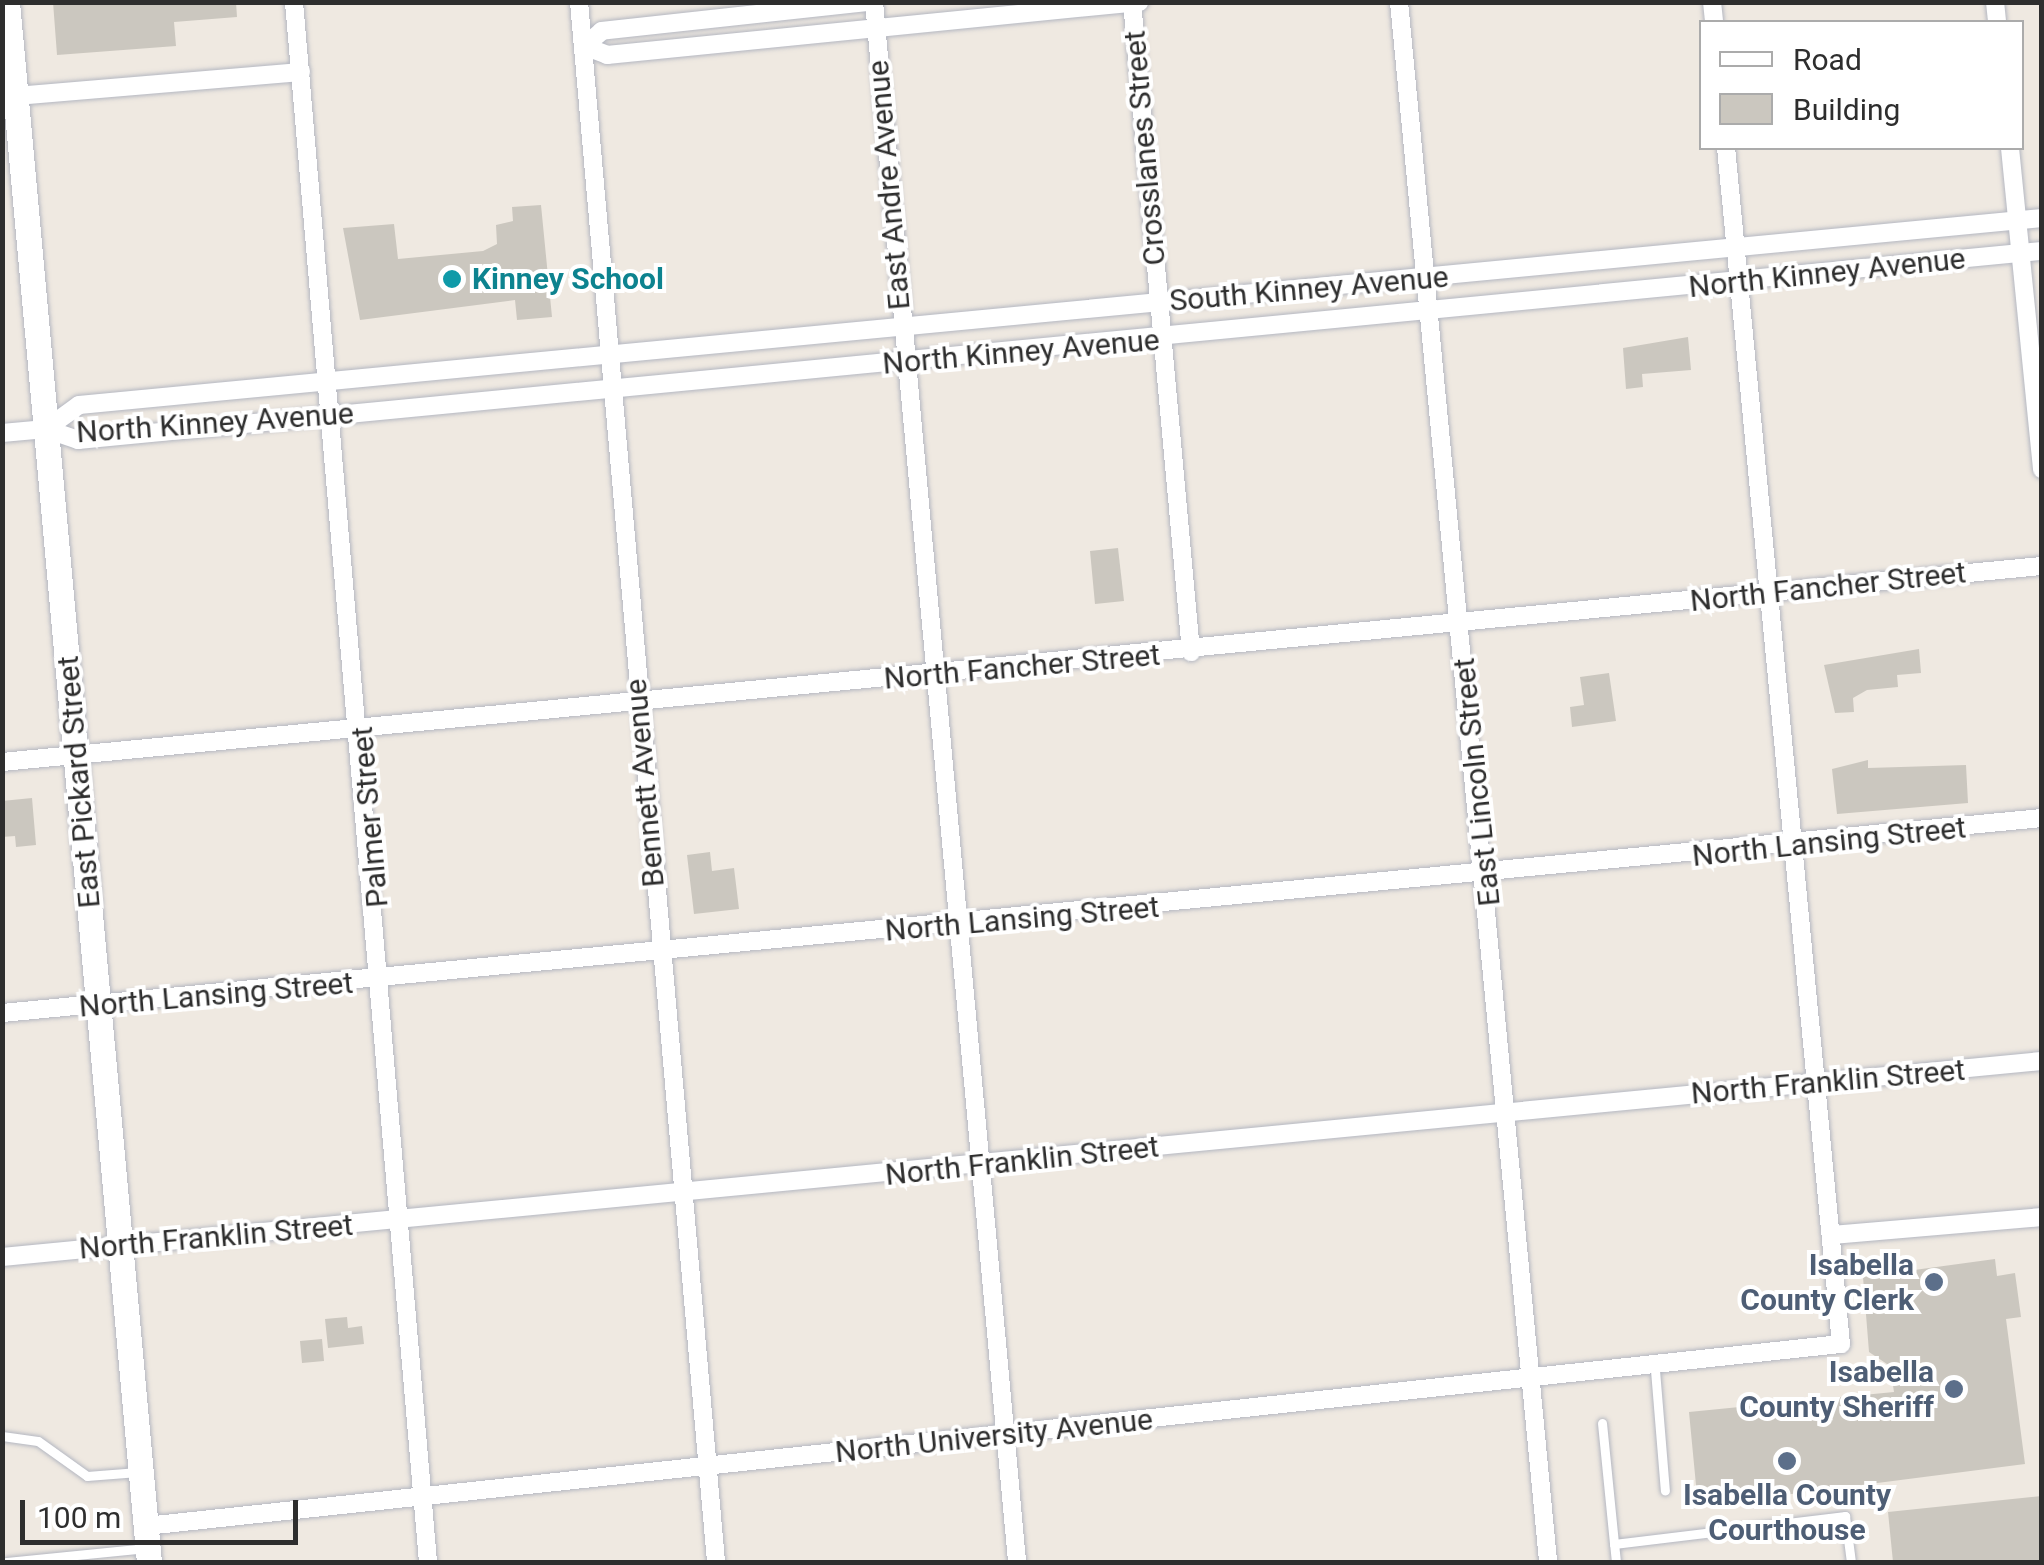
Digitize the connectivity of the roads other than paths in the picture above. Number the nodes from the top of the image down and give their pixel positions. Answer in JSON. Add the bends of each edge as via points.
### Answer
{"nodes":[{"id":1,"x":8,"y":2,"type":"edge"},
{"id":2,"x":294,"y":2,"type":"edge"},
{"id":3,"x":579,"y":2,"type":"edge"},
{"id":4,"x":870,"y":2,"type":"edge"},
{"id":5,"x":1139,"y":2,"type":"edge"},
{"id":6,"x":1400,"y":2,"type":"edge"},
{"id":7,"x":1132,"y":3,"type":"edge"},
{"id":8,"x":876,"y":29,"type":"junction"},
{"id":9,"x":584,"y":46,"type":"junction"},
{"id":10,"x":8,"y":58,"type":"edge"},
{"id":11,"x":301,"y":72,"type":"junction"},
{"id":12,"x":16,"y":96,"type":"junction"},
{"id":13,"x":11,"y":128,"type":"edge"},
{"id":14,"x":1726,"y":150,"type":"edge"},
{"id":15,"x":2010,"y":150,"type":"edge"},
{"id":16,"x":2042,"y":218,"type":"edge"},
{"id":17,"x":2018,"y":221,"type":"junction"},
{"id":18,"x":1736,"y":248,"type":"junction"},
{"id":19,"x":2042,"y":252,"type":"edge"},
{"id":20,"x":2022,"y":253,"type":"junction"},
{"id":21,"x":1427,"y":278,"type":"junction"},
{"id":22,"x":1739,"y":282,"type":"junction"},
{"id":23,"x":1160,"y":303,"type":"junction"},
{"id":24,"x":1430,"y":314,"type":"junction"},
{"id":25,"x":901,"y":328,"type":"junction"},
{"id":26,"x":1164,"y":341,"type":"junction"},
{"id":27,"x":608,"y":352,"type":"junction"},
{"id":28,"x":906,"y":360,"type":"junction"},
{"id":29,"x":328,"y":380,"type":"junction"},
{"id":30,"x":613,"y":392,"type":"junction"},
{"id":31,"x":328,"y":415,"type":"junction"},
{"id":32,"x":46,"y":429,"type":"junction"},
{"id":33,"x":2,"y":433,"type":"edge"},
{"id":34,"x":2042,"y":469,"type":"edge"},
{"id":35,"x":2042,"y":566,"type":"edge"},
{"id":36,"x":1769,"y":593,"type":"junction"},
{"id":37,"x":1460,"y":623,"type":"junction"},
{"id":38,"x":1190,"y":652,"type":"junction"},
{"id":39,"x":938,"y":674,"type":"junction"},
{"id":40,"x":637,"y":702,"type":"junction"},
{"id":41,"x":363,"y":725,"type":"junction"},
{"id":42,"x":77,"y":754,"type":"junction"},
{"id":43,"x":2,"y":762,"type":"edge"},
{"id":44,"x":2042,"y":818,"type":"edge"},
{"id":45,"x":1792,"y":847,"type":"junction"},
{"id":46,"x":1489,"y":877,"type":"junction"},
{"id":47,"x":961,"y":923,"type":"junction"},
{"id":48,"x":662,"y":957,"type":"junction"},
{"id":49,"x":383,"y":982,"type":"junction"},
{"id":50,"x":99,"y":1004,"type":"junction"},
{"id":51,"x":2,"y":1013,"type":"edge"},
{"id":52,"x":2042,"y":1062,"type":"edge"},
{"id":53,"x":1819,"y":1084,"type":"junction"},
{"id":54,"x":1506,"y":1112,"type":"junction"},
{"id":55,"x":983,"y":1166,"type":"junction"},
{"id":56,"x":684,"y":1193,"type":"junction"},
{"id":57,"x":2042,"y":1217,"type":"edge"},
{"id":58,"x":398,"y":1220,"type":"junction"},
{"id":59,"x":1832,"y":1235,"type":"junction"},
{"id":60,"x":122,"y":1247,"type":"junction"},
{"id":61,"x":2,"y":1256,"type":"edge"},
{"id":62,"x":1654,"y":1370,"type":"junction"},
{"id":63,"x":1532,"y":1383,"type":"junction"},
{"id":64,"x":1602,"y":1423,"type":"dead end"},
{"id":65,"x":1005,"y":1435,"type":"junction"},
{"id":66,"x":2,"y":1436,"type":"edge"},
{"id":67,"x":707,"y":1464,"type":"junction"},
{"id":68,"x":141,"y":1472,"type":"junction"},
{"id":69,"x":1665,"y":1491,"type":"dead end"},
{"id":70,"x":422,"y":1496,"type":"junction"},
{"id":71,"x":1614,"y":1544,"type":"junction"},
{"id":72,"x":148,"y":1545,"type":"edge"},
{"id":73,"x":6,"y":1562,"type":"edge"},
{"id":74,"x":428,"y":1562,"type":"edge"},
{"id":75,"x":716,"y":1562,"type":"edge"},
{"id":76,"x":1017,"y":1562,"type":"edge"},
{"id":77,"x":1548,"y":1562,"type":"edge"},
{"id":78,"x":1616,"y":1562,"type":"edge"},
{"id":79,"x":1850,"y":1562,"type":"edge"}],
"edges":[{"from":1,"to":10,"type":"main road","name":"East Pickard Street"},
{"from":2,"to":11,"type":"street","name":"Palmer Street"},
{"from":3,"to":9,"type":"street","name":"Bennett Avenue"},
{"from":4,"to":8,"type":"street","name":"East Andre Avenue"},
{"from":4,"to":9,"type":"street","via":[[602,31]]},
{"from":5,"to":7,"type":"street"},
{"from":6,"to":21,"type":"street","name":"East Lincoln Street"},
{"from":7,"to":8,"type":"street"},
{"from":7,"to":23,"type":"street","name":"Crosslanes Street"},
{"from":8,"to":9,"type":"street","via":[[608,55]]},
{"from":8,"to":25,"type":"street","name":"East Andre Avenue"},
{"from":9,"to":27,"type":"street","name":"Bennett Avenue"},
{"from":10,"to":12,"type":"main road","name":"East Pickard Street"},
{"from":11,"to":12,"type":"street"},
{"from":11,"to":29,"type":"street","name":"Palmer Street"},
{"from":12,"to":13,"type":"main road","name":"East Pickard Street"},
{"from":13,"to":32,"type":"main road","name":"East Pickard Street"},
{"from":14,"to":18,"type":"street"},
{"from":15,"to":17,"type":"street"},
{"from":16,"to":17,"type":"street","name":"South Kinney Avenue"},
{"from":17,"to":18,"type":"street","name":"South Kinney Avenue"},
{"from":17,"to":20,"type":"street"},
{"from":18,"to":21,"type":"street","name":"South Kinney Avenue"},
{"from":18,"to":22,"type":"street"},
{"from":19,"to":20,"type":"street","name":"North Kinney Avenue"},
{"from":20,"to":22,"type":"street","name":"North Kinney Avenue"},
{"from":20,"to":34,"type":"street"},
{"from":21,"to":23,"type":"street","name":"South Kinney Avenue"},
{"from":21,"to":24,"type":"street","name":"East Lincoln Street"},
{"from":22,"to":24,"type":"street","name":"North Kinney Avenue"},
{"from":22,"to":36,"type":"street"},
{"from":23,"to":25,"type":"street","name":"South Kinney Avenue"},
{"from":23,"to":26,"type":"street","name":"Crosslanes Street"},
{"from":24,"to":26,"type":"street","name":"North Kinney Avenue"},
{"from":24,"to":37,"type":"street","name":"East Lincoln Street"},
{"from":25,"to":27,"type":"street","name":"South Kinney Avenue"},
{"from":25,"to":28,"type":"street","name":"East Andre Avenue"},
{"from":26,"to":28,"type":"street","name":"North Kinney Avenue"},
{"from":26,"to":38,"type":"street","name":"Crosslanes Street"},
{"from":27,"to":29,"type":"street","name":"South Kinney Avenue"},
{"from":27,"to":30,"type":"street","name":"Bennett Avenue"},
{"from":28,"to":30,"type":"street","name":"North Kinney Avenue"},
{"from":28,"to":39,"type":"street","name":"East Andre Avenue"},
{"from":29,"to":31,"type":"street","name":"Palmer Street"},
{"from":29,"to":32,"type":"street","name":"South Kinney Avenue","via":[[79,405]]},
{"from":30,"to":31,"type":"street","name":"North Kinney Avenue"},
{"from":30,"to":40,"type":"street","name":"Bennett Avenue"},
{"from":31,"to":32,"type":"street","name":"North Kinney Avenue","via":[[78,440]]},
{"from":31,"to":41,"type":"street","name":"Palmer Street"},
{"from":32,"to":33,"type":"street","name":"North Kinney Avenue"},
{"from":32,"to":42,"type":"main road","name":"East Pickard Street"},
{"from":35,"to":36,"type":"street","name":"North Fancher Street"},
{"from":36,"to":37,"type":"street","name":"North Fancher Street"},
{"from":36,"to":45,"type":"street"},
{"from":37,"to":38,"type":"street","name":"North Fancher Street"},
{"from":37,"to":46,"type":"street","name":"East Lincoln Street"},
{"from":38,"to":39,"type":"street","name":"North Fancher Street"},
{"from":39,"to":40,"type":"street","name":"North Fancher Street"},
{"from":39,"to":47,"type":"street","name":"East Andre Avenue"},
{"from":40,"to":41,"type":"street","name":"North Fancher Street"},
{"from":40,"to":48,"type":"street","name":"Bennett Avenue"},
{"from":41,"to":42,"type":"street","name":"North Fancher Street"},
{"from":41,"to":49,"type":"street","name":"Palmer Street"},
{"from":42,"to":43,"type":"street","name":"North Fancher Street"},
{"from":42,"to":50,"type":"main road","name":"East Pickard Street"},
{"from":44,"to":45,"type":"street","name":"North Lansing Street"},
{"from":45,"to":46,"type":"street","name":"North Lansing Street"},
{"from":45,"to":53,"type":"street"},
{"from":46,"to":47,"type":"street","name":"North Lansing Street"},
{"from":46,"to":54,"type":"street","name":"East Lincoln Street"},
{"from":47,"to":48,"type":"street","name":"North Lansing Street"},
{"from":47,"to":55,"type":"street","name":"East Andre Avenue"},
{"from":48,"to":49,"type":"street","name":"North Lansing Street"},
{"from":48,"to":56,"type":"street","name":"Bennett Avenue"},
{"from":49,"to":50,"type":"street","name":"North Lansing Street"},
{"from":49,"to":58,"type":"street","name":"Palmer Street"},
{"from":50,"to":51,"type":"street","name":"North Lansing Street"},
{"from":50,"to":60,"type":"main road","name":"East Pickard Street"},
{"from":52,"to":53,"type":"street","name":"North Franklin Street"},
{"from":53,"to":54,"type":"street","name":"North Franklin Street"},
{"from":53,"to":59,"type":"street"},
{"from":54,"to":55,"type":"street","name":"North Franklin Street"},
{"from":54,"to":63,"type":"street","name":"East Lincoln Street"},
{"from":55,"to":56,"type":"street","name":"North Franklin Street"},
{"from":55,"to":65,"type":"street","name":"East Andre Avenue"},
{"from":56,"to":58,"type":"street","name":"North Franklin Street"},
{"from":56,"to":67,"type":"street","name":"Bennett Avenue"},
{"from":57,"to":59,"type":"street"},
{"from":58,"to":60,"type":"street","name":"North Franklin Street"},
{"from":58,"to":70,"type":"street","name":"Palmer Street"},
{"from":59,"to":62,"type":"street","name":"North University Avenue","via":[[1841,1344]]},
{"from":60,"to":61,"type":"street","name":"North Franklin Street"},
{"from":60,"to":68,"type":"main road","name":"East Pickard Street"},
{"from":62,"to":63,"type":"street","name":"North University Avenue"},
{"from":62,"to":69,"type":"lane"},
{"from":63,"to":65,"type":"street","name":"North University Avenue"},
{"from":63,"to":77,"type":"street","name":"East Lincoln Street"},
{"from":64,"to":71,"type":"lane"},
{"from":65,"to":67,"type":"street","name":"North University Avenue"},
{"from":65,"to":76,"type":"street","name":"East Andre Avenue"},
{"from":66,"to":68,"type":"lane","via":[[38,1441],[88,1476]]},
{"from":67,"to":70,"type":"street","name":"North University Avenue"},
{"from":67,"to":75,"type":"street","name":"Bennett Avenue"},
{"from":68,"to":72,"type":"main road","name":"East Pickard Street"},
{"from":70,"to":72,"type":"street","name":"North University Avenue"},
{"from":70,"to":74,"type":"street","name":"Palmer Street"},
{"from":71,"to":78,"type":"lane"},
{"from":71,"to":79,"type":"lane","via":[[1845,1516]]},
{"from":72,"to":73,"type":"lane"}]}
